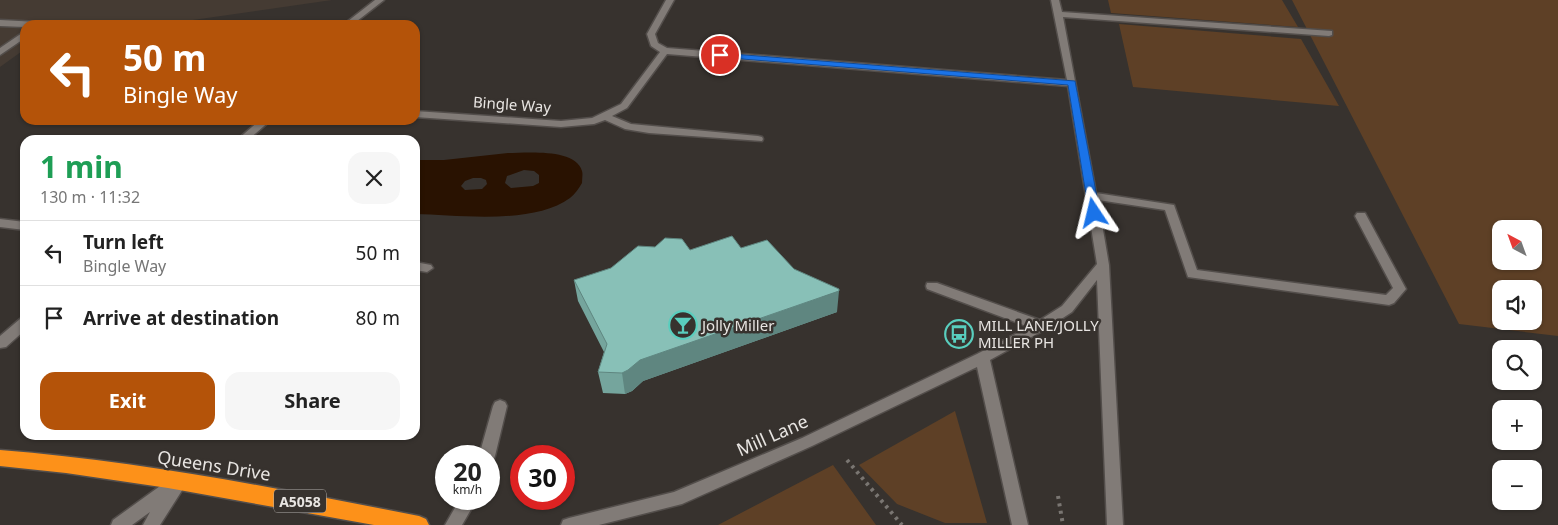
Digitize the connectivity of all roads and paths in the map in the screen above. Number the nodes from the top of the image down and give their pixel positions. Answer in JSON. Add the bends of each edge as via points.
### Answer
{"nodes":[{"id":1,"x":380,"y":0,"type":"edge"},
{"id":2,"x":670,"y":0,"type":"edge"},
{"id":3,"x":1055,"y":0,"type":"edge"},
{"id":4,"x":1059,"y":14,"type":"junction"},
{"id":5,"x":354,"y":20,"type":"edge"},
{"id":6,"x":0,"y":24,"type":"edge"},
{"id":7,"x":20,"y":25,"type":"edge"},
{"id":8,"x":1329,"y":33,"type":"dead end"},
{"id":9,"x":20,"y":38,"type":"edge"},
{"id":10,"x":665,"y":51,"type":"junction"},
{"id":11,"x":0,"y":52,"type":"edge"},
{"id":12,"x":1072,"y":82,"type":"junction"},
{"id":13,"x":420,"y":114,"type":"edge"},
{"id":14,"x":605,"y":116,"type":"junction"},
{"id":15,"x":260,"y":125,"type":"edge"},
{"id":16,"x":248,"y":135,"type":"edge"},
{"id":17,"x":758,"y":138,"type":"dead end"},
{"id":18,"x":1092,"y":196,"type":"junction"},
{"id":19,"x":1361,"y":216,"type":"dead end"},
{"id":20,"x":0,"y":223,"type":"edge"},
{"id":21,"x":20,"y":225,"type":"edge"},
{"id":22,"x":1103,"y":265,"type":"junction"},
{"id":23,"x":932,"y":286,"type":"dead end"},
{"id":24,"x":20,"y":326,"type":"edge"},
{"id":25,"x":1042,"y":326,"type":"junction"},
{"id":26,"x":1,"y":343,"type":"edge"},
{"id":27,"x":982,"y":358,"type":"junction"},
{"id":28,"x":500,"y":406,"type":"dead end"},
{"id":29,"x":490,"y":445,"type":"edge"},
{"id":30,"x":0,"y":458,"type":"edge"},
{"id":31,"x":847,"y":460,"type":"dead end"},
{"id":32,"x":180,"y":481,"type":"junction"},
{"id":33,"x":1058,"y":496,"type":"dead end"},
{"id":34,"x":462,"y":510,"type":"edge"},
{"id":35,"x":119,"y":525,"type":"edge"},
{"id":36,"x":151,"y":525,"type":"edge"},
{"id":37,"x":420,"y":525,"type":"edge"},
{"id":38,"x":453,"y":525,"type":"edge"},
{"id":39,"x":569,"y":525,"type":"edge"},
{"id":40,"x":902,"y":525,"type":"edge"},
{"id":41,"x":1020,"y":525,"type":"edge"},
{"id":42,"x":1063,"y":525,"type":"edge"},
{"id":43,"x":1115,"y":525,"type":"edge"}],
"edges":[{"from":1,"to":5,"type":"street"},
{"from":2,"to":10,"type":"street","via":[[651,34],[654,44]]},
{"from":3,"to":4,"type":"street"},
{"from":4,"to":8,"type":"street"},
{"from":4,"to":12,"type":"street"},
{"from":6,"to":7,"type":"street"},
{"from":9,"to":11,"type":"street"},
{"from":10,"to":12,"type":"street"},
{"from":10,"to":14,"type":"street","name":"Bingle Way","via":[[624,106]]},
{"from":12,"to":18,"type":"street"},
{"from":13,"to":14,"type":"street","name":"Bingle Way","via":[[561,124],[594,121]]},
{"from":14,"to":17,"type":"street","via":[[629,127],[649,130]]},
{"from":15,"to":16,"type":"street"},
{"from":18,"to":19,"type":"street","via":[[1170,207],[1192,274],[1388,300],[1400,289]]},
{"from":18,"to":22,"type":"street"},
{"from":20,"to":21,"type":"street"},
{"from":22,"to":25,"type":"street","name":"Mill Lane","via":[[1066,310]]},
{"from":22,"to":43,"type":"street"},
{"from":23,"to":25,"type":"street"},
{"from":24,"to":26,"type":"street"},
{"from":25,"to":27,"type":"street","name":"Mill Lane"},
{"from":27,"to":39,"type":"street","name":"Mill Lane","via":[[807,442],[676,499]]},
{"from":27,"to":41,"type":"street"},
{"from":28,"to":29,"type":"street"},
{"from":30,"to":32,"type":"highway","name":"Queens Drive","number":"A5058"},
{"from":31,"to":40,"type":"path"},
{"from":32,"to":35,"type":"street"},
{"from":32,"to":36,"type":"street"},
{"from":32,"to":37,"type":"highway","name":"Queens Drive","number":"A5058"},
{"from":33,"to":42,"type":"path"},
{"from":34,"to":38,"type":"street"}]}
